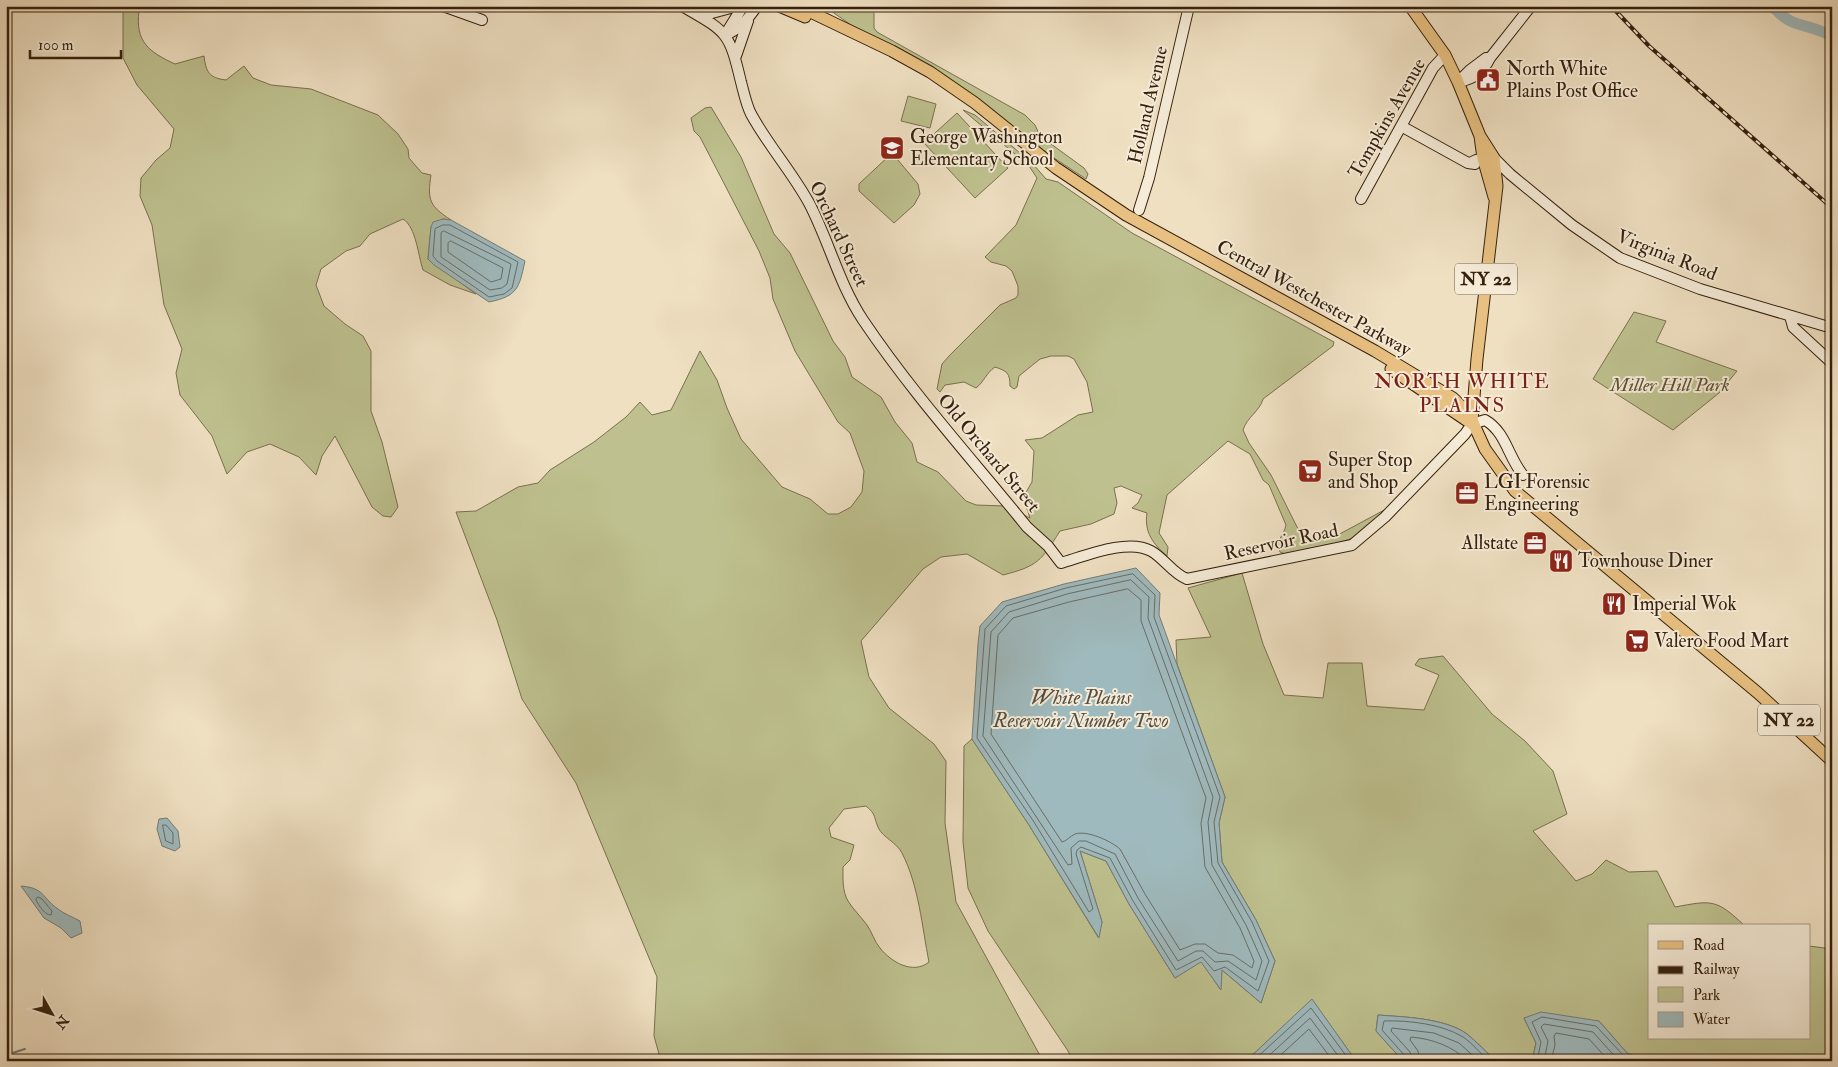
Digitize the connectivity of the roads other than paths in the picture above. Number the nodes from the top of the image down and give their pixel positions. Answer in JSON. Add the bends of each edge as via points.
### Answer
{"nodes":[{"id":1,"x":443,"y":6,"type":"edge"},
{"id":2,"x":682,"y":6,"type":"edge"},
{"id":3,"x":738,"y":6,"type":"edge"},
{"id":4,"x":744,"y":6,"type":"edge"},
{"id":5,"x":757,"y":6,"type":"edge"},
{"id":6,"x":780,"y":6,"type":"edge"},
{"id":7,"x":798,"y":6,"type":"edge"},
{"id":8,"x":811,"y":6,"type":"edge"},
{"id":9,"x":1189,"y":6,"type":"edge"},
{"id":10,"x":1410,"y":6,"type":"edge"},
{"id":11,"x":1531,"y":6,"type":"edge"},
{"id":12,"x":693,"y":12,"type":"junction"},
{"id":13,"x":748,"y":19,"type":"junction"},
{"id":14,"x":482,"y":20,"type":"dead end"},
{"id":15,"x":849,"y":30,"type":"junction"},
{"id":16,"x":725,"y":35,"type":"junction"},
{"id":17,"x":1444,"y":55,"type":"junction"},
{"id":18,"x":736,"y":56,"type":"junction"},
{"id":19,"x":1458,"y":82,"type":"junction"},
{"id":20,"x":1401,"y":126,"type":"junction"},
{"id":21,"x":1469,"y":163,"type":"junction"},
{"id":22,"x":1489,"y":166,"type":"junction"},
{"id":23,"x":1361,"y":199,"type":"dead end"},
{"id":24,"x":1139,"y":210,"type":"dead end"},
{"id":25,"x":1790,"y":316,"type":"junction"},
{"id":26,"x":1832,"y":328,"type":"edge"},
{"id":27,"x":893,"y":362,"type":"joint"},
{"id":28,"x":1832,"y":363,"type":"edge"},
{"id":29,"x":1472,"y":424,"type":"junction"},
{"id":30,"x":1523,"y":475,"type":"dead end"},
{"id":31,"x":1061,"y":562,"type":"joint"},
{"id":32,"x":1832,"y":761,"type":"edge"}],
"edges":[{"from":1,"to":14,"type":"street"},
{"from":2,"to":12,"type":"street"},
{"from":3,"to":12,"type":"street","via":[[712,13]]},
{"from":4,"to":16,"type":"street"},
{"from":5,"to":13,"type":"street"},
{"from":6,"to":29,"type":"main road","name":"Central Westchester Parkway","via":[[905,66],[965,104],[1058,178],[1111,214],[1350,344]]},
{"from":7,"to":15,"type":"main road","name":"Central Westchester Parkway"},
{"from":8,"to":15,"type":"main road"},
{"from":9,"to":24,"type":"street","name":"Holland Avenue"},
{"from":10,"to":17,"type":"main road","number":"NY 22"},
{"from":11,"to":19,"type":"street","via":[[1486,66],[1472,80]]},
{"from":12,"to":16,"type":"street"},
{"from":13,"to":16,"type":"street","via":[[736,31]]},
{"from":13,"to":18,"type":"street"},
{"from":15,"to":29,"type":"main road","name":"Central Westchester Parkway","via":[[948,84],[1064,173],[1126,215],[1375,350],[1431,384],[1461,404]]},
{"from":16,"to":18,"type":"street","name":"Orchard Street"},
{"from":17,"to":19,"type":"main road","number":"NY 22"},
{"from":17,"to":20,"type":"street","name":"Tompkins Avenue","via":[[1433,68]]},
{"from":18,"to":27,"type":"street","name":"Orchard Street","via":[[748,108],[810,205],[846,293]]},
{"from":19,"to":22,"type":"main road","number":"NY 22"},
{"from":20,"to":21,"type":"street","name":"Virginia Road"},
{"from":20,"to":23,"type":"street","name":"Tompkins Avenue"},
{"from":21,"to":22,"type":"street"},
{"from":21,"to":22,"type":"street","name":"Virginia Road","via":[[1476,170]]},
{"from":22,"to":25,"type":"street","name":"Virginia Road","via":[[1510,174],[1591,240],[1620,258],[1700,289]]},
{"from":22,"to":29,"type":"main road","number":"NY 22","via":[[1498,186],[1476,364]]},
{"from":25,"to":26,"type":"street","name":"Virginia Road"},
{"from":25,"to":28,"type":"street","via":[[1793,327]]},
{"from":27,"to":31,"type":"street","name":"Old Orchard Street","via":[[1028,528]]},
{"from":29,"to":30,"type":"street","via":[[1485,420],[1491,424],[1506,443],[1512,460]]},
{"from":29,"to":31,"type":"street","name":"Reservoir Road","via":[[1385,517],[1352,545],[1187,579],[1150,550],[1138,546],[1123,546]]},
{"from":29,"to":32,"type":"main road","number":"NY 22","via":[[1497,468],[1515,491],[1758,693]]}]}
